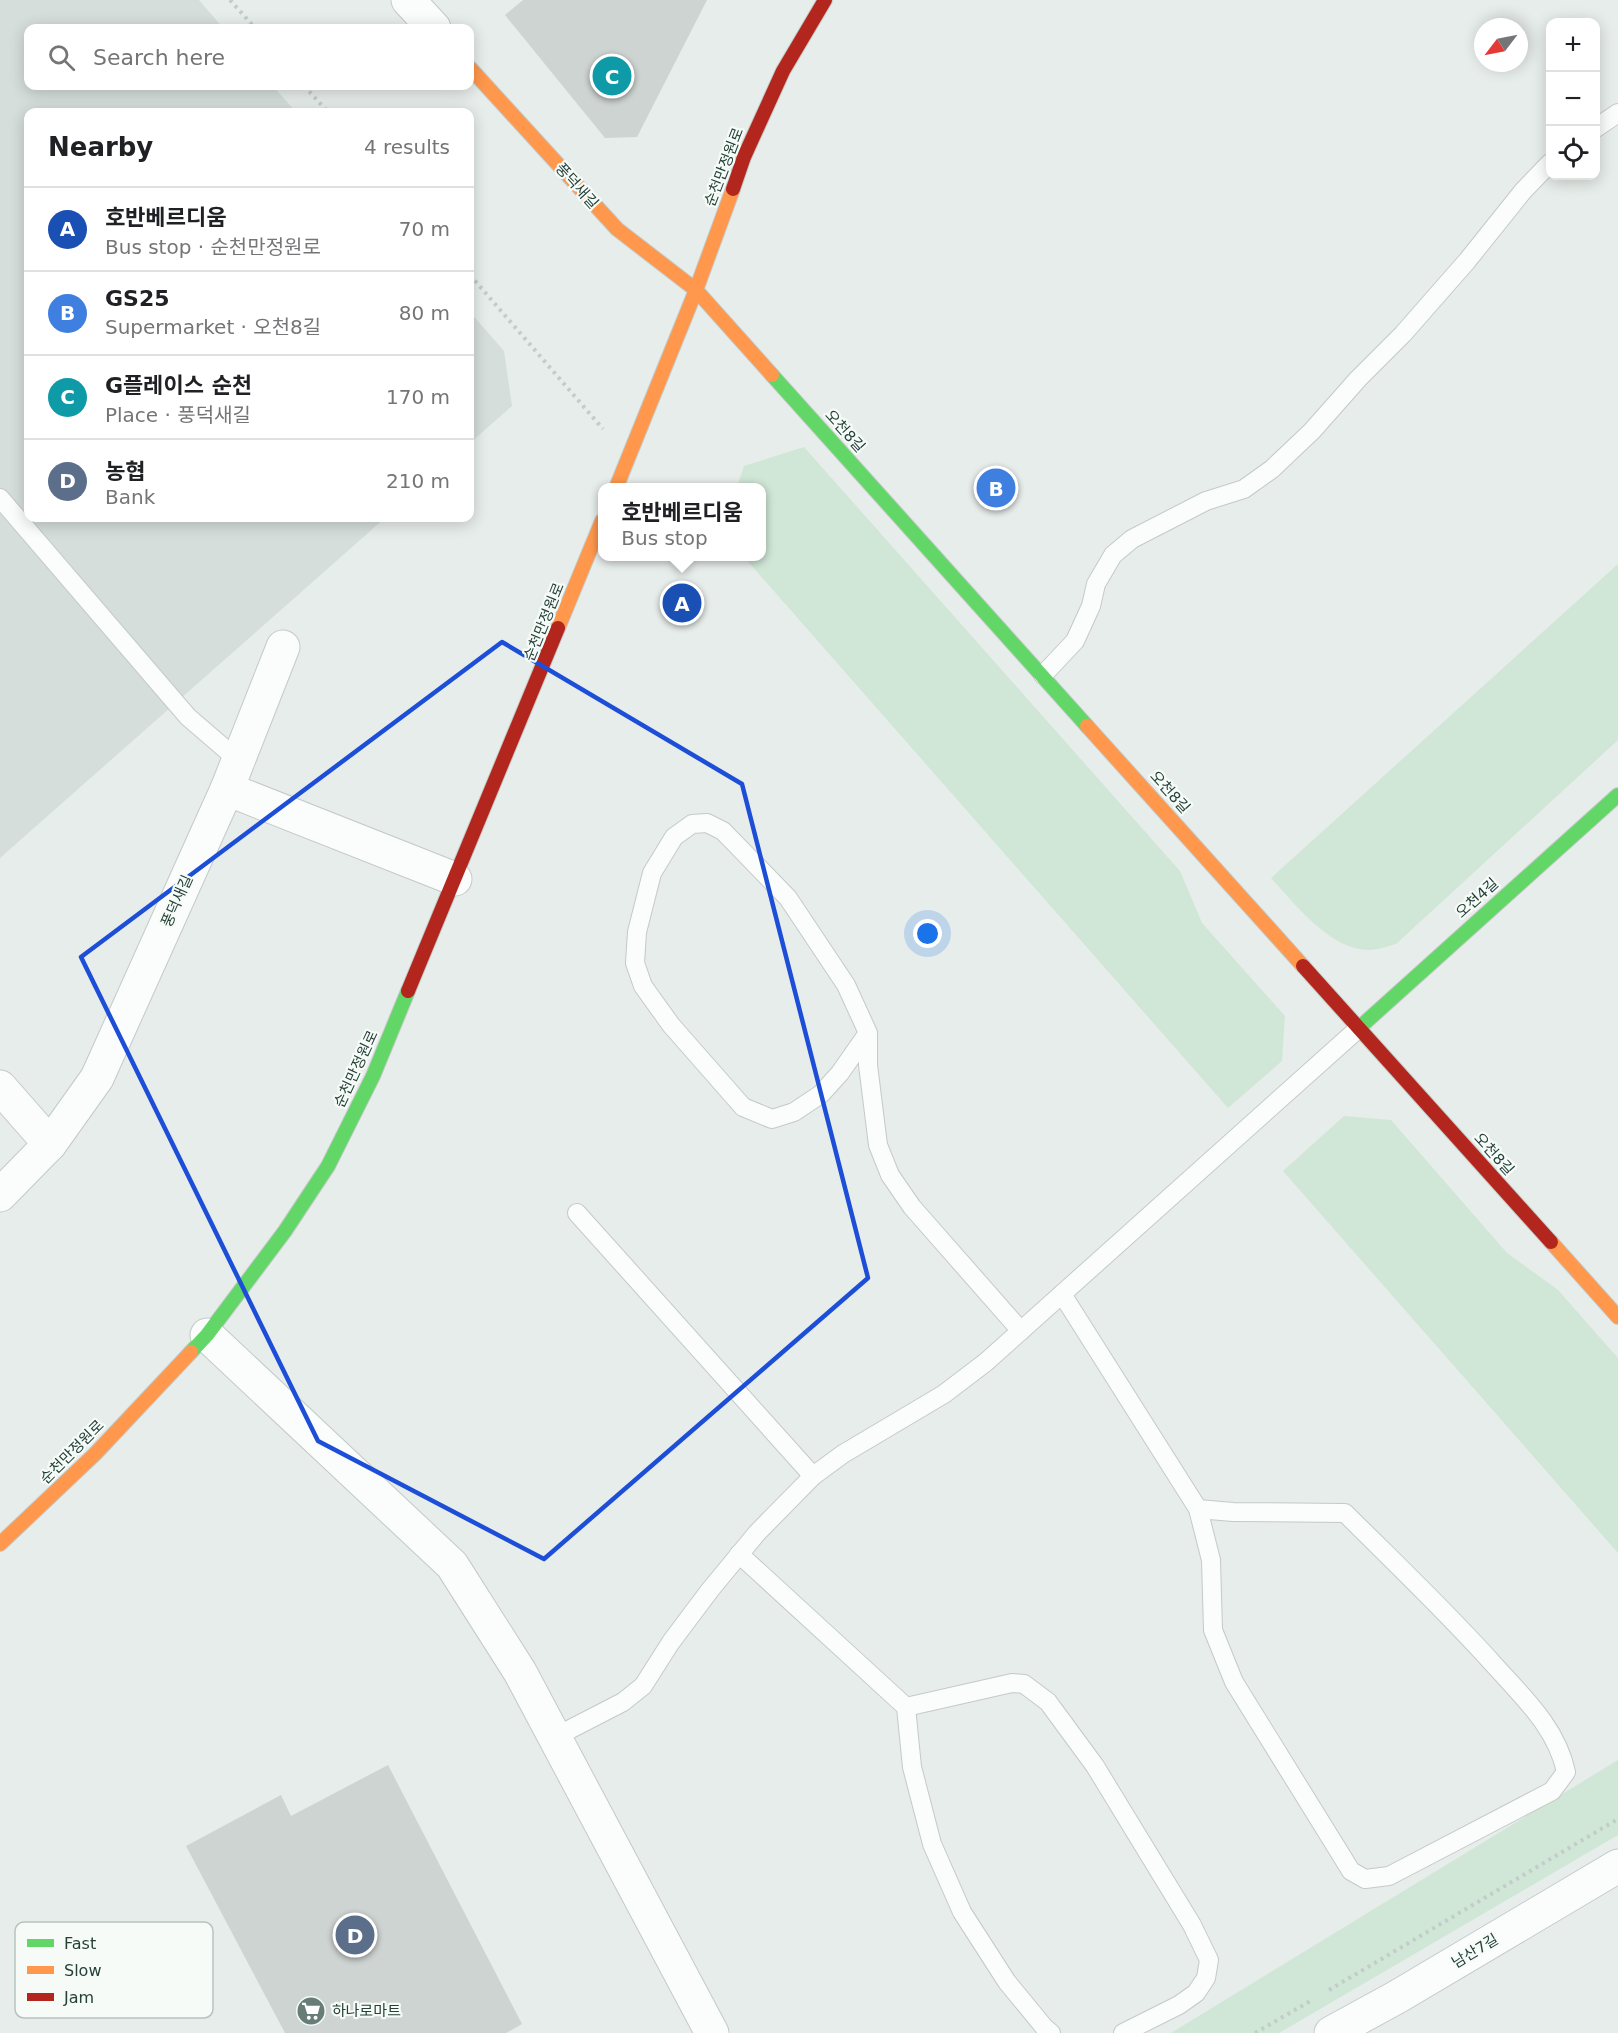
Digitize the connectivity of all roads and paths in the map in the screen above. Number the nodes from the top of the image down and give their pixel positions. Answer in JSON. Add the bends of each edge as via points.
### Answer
{"nodes":[{"id":1,"x":230,"y":0,"type":"edge"},
{"id":2,"x":408,"y":0,"type":"edge"},
{"id":3,"x":825,"y":0,"type":"edge"},
{"id":4,"x":251,"y":24,"type":"edge"},
{"id":5,"x":430,"y":24,"type":"edge"},
{"id":6,"x":474,"y":72,"type":"edge"},
{"id":7,"x":308,"y":90,"type":"edge"},
{"id":8,"x":324,"y":108,"type":"edge"},
{"id":9,"x":1618,"y":113,"type":"edge"},
{"id":10,"x":1599,"y":126,"type":"edge"},
{"id":11,"x":1546,"y":168,"type":"edge"},
{"id":12,"x":474,"y":280,"type":"edge"},
{"id":13,"x":696,"y":290,"type":"junction"},
{"id":14,"x":628,"y":458,"type":"junction"},
{"id":15,"x":618,"y":483,"type":"edge"},
{"id":16,"x":0,"y":498,"type":"edge"},
{"id":17,"x":598,"y":533,"type":"edge"},
{"id":18,"x":283,"y":647,"type":"dead end"},
{"id":19,"x":1043,"y":675,"type":"junction"},
{"id":20,"x":232,"y":775,"type":"junction"},
{"id":21,"x":1618,"y":795,"type":"edge"},
{"id":22,"x":455,"y":879,"type":"junction"},
{"id":23,"x":1359,"y":1028,"type":"junction"},
{"id":24,"x":868,"y":1033,"type":"junction"},
{"id":25,"x":0,"y":1087,"type":"edge"},
{"id":26,"x":50,"y":1144,"type":"junction"},
{"id":27,"x":0,"y":1195,"type":"edge"},
{"id":28,"x":577,"y":1213,"type":"dead end"},
{"id":29,"x":1062,"y":1294,"type":"junction"},
{"id":30,"x":1618,"y":1317,"type":"edge"},
{"id":31,"x":1021,"y":1330,"type":"junction"},
{"id":32,"x":207,"y":1335,"type":"junction"},
{"id":33,"x":813,"y":1476,"type":"junction"},
{"id":34,"x":1197,"y":1509,"type":"junction"},
{"id":35,"x":0,"y":1544,"type":"edge"},
{"id":36,"x":740,"y":1554,"type":"junction"},
{"id":37,"x":906,"y":1707,"type":"junction"},
{"id":38,"x":555,"y":1737,"type":"junction"},
{"id":39,"x":1618,"y":1819,"type":"edge"},
{"id":40,"x":1618,"y":1866,"type":"edge"},
{"id":41,"x":1327,"y":1991,"type":"dead end"},
{"id":42,"x":1317,"y":1997,"type":"dead end"},
{"id":43,"x":712,"y":2033,"type":"edge"},
{"id":44,"x":1051,"y":2033,"type":"edge"},
{"id":45,"x":1123,"y":2033,"type":"edge"},
{"id":46,"x":1255,"y":2033,"type":"edge"},
{"id":47,"x":1331,"y":2033,"type":"edge"}],
"edges":[{"from":1,"to":4,"type":"path"},
{"from":2,"to":5,"type":"street"},
{"from":3,"to":13,"type":"street","name":"순천만정원로","via":[[783,71],[744,158]]},
{"from":6,"to":13,"type":"street","name":"풍덕새길","via":[[617,229]]},
{"from":7,"to":8,"type":"path"},
{"from":9,"to":10,"type":"lane"},
{"from":11,"to":19,"type":"lane","via":[[1403,334],[1272,470],[1244,489],[1206,501],[1132,538],[1113,555],[1096,584],[1075,641]]},
{"from":12,"to":14,"type":"path"},
{"from":13,"to":14,"type":"street","name":"순천만정원로"},
{"from":13,"to":19,"type":"street","name":"오천8길"},
{"from":14,"to":15,"type":"street","name":"순천만정원로"},
{"from":16,"to":20,"type":"lane","via":[[188,717]]},
{"from":17,"to":22,"type":"street","name":"순천만정원로"},
{"from":18,"to":20,"type":"street","name":"풍덕새길"},
{"from":19,"to":23,"type":"street","name":"오천8길"},
{"from":20,"to":22,"type":"street"},
{"from":20,"to":26,"type":"street","name":"풍덕새길","via":[[97,1078]]},
{"from":21,"to":23,"type":"street","name":"오천4길"},
{"from":22,"to":32,"type":"street","name":"순천만정원로","via":[[373,1076],[328,1166]]},
{"from":23,"to":29,"type":"lane"},
{"from":23,"to":30,"type":"street","name":"오천8길"},
{"from":24,"to":24,"type":"lane","via":[[846,985],[788,898],[723,831],[707,823],[692,824],[674,837],[652,873],[635,963],[643,986],[671,1025],[743,1107],[772,1119],[794,1112],[821,1094]]},
{"from":24,"to":31,"type":"lane","via":[[878,1145],[890,1176],[912,1207]]},
{"from":25,"to":26,"type":"street"},
{"from":26,"to":27,"type":"street","name":"풍덕새길"},
{"from":28,"to":33,"type":"lane"},
{"from":29,"to":31,"type":"lane"},
{"from":29,"to":34,"type":"lane"},
{"from":31,"to":33,"type":"lane","via":[[944,1394],[871,1436]]},
{"from":32,"to":35,"type":"street","name":"순천만정원로","via":[[95,1454]]},
{"from":32,"to":38,"type":"street","via":[[453,1564]]},
{"from":33,"to":36,"type":"lane"},
{"from":34,"to":34,"type":"lane","via":[[1210,1560],[1213,1630],[1234,1682],[1351,1871],[1365,1878],[1389,1876],[1552,1791],[1566,1772],[1562,1753],[1539,1715],[1467,1634],[1345,1513]]},
{"from":36,"to":37,"type":"lane"},
{"from":36,"to":38,"type":"lane","via":[[671,1642],[644,1686],[623,1702]]},
{"from":37,"to":44,"type":"lane","via":[[912,1767],[929,1833],[962,1912],[1007,1982]]},
{"from":37,"to":45,"type":"lane","via":[[1012,1683],[1024,1684],[1048,1702],[1095,1766],[1209,1960],[1206,1978],[1196,1993],[1179,2006]]},
{"from":38,"to":43,"type":"street"},
{"from":39,"to":41,"type":"path"},
{"from":40,"to":47,"type":"street","name":"남산7길"},
{"from":42,"to":46,"type":"path"}]}
